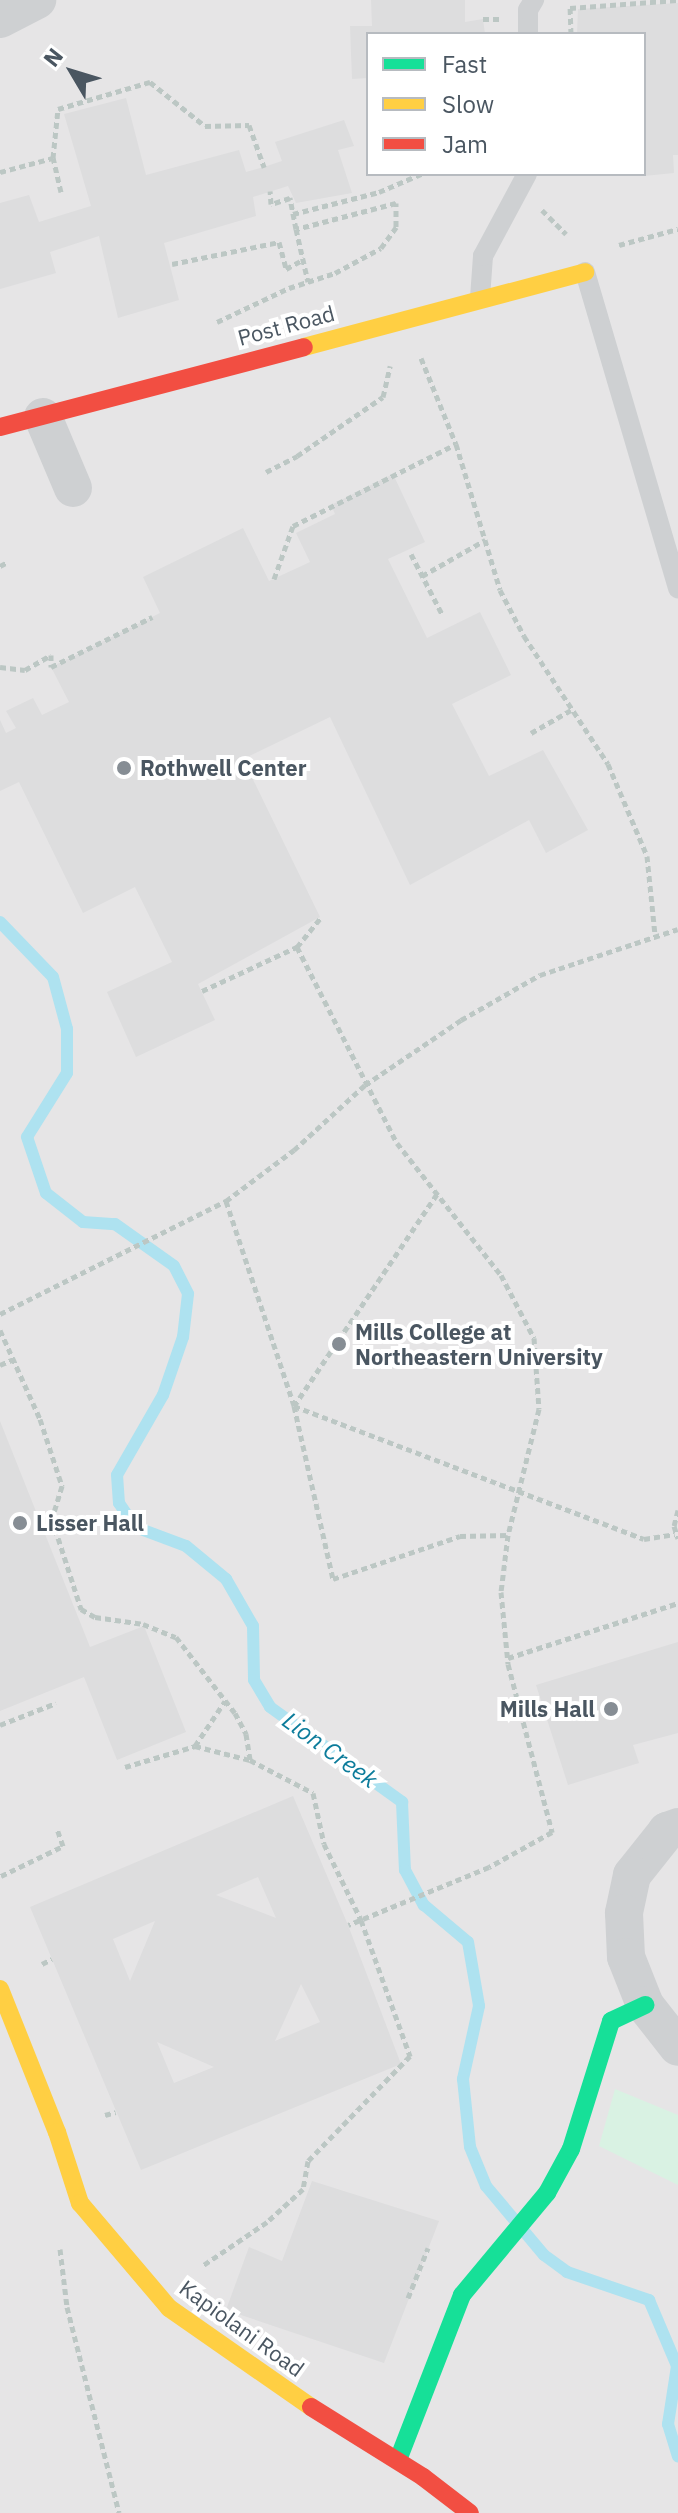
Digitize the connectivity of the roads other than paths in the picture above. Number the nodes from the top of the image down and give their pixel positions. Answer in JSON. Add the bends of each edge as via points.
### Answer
{"nodes":[{"id":1,"x":37,"y":0,"type":"edge"},
{"id":2,"x":534,"y":0,"type":"edge"},
{"id":3,"x":0,"y":19,"type":"edge"},
{"id":4,"x":528,"y":32,"type":"edge"},
{"id":5,"x":526,"y":176,"type":"edge"},
{"id":6,"x":585,"y":272,"type":"joint"},
{"id":7,"x":480,"y":298,"type":"junction"},
{"id":8,"x":43,"y":417,"type":"junction"},
{"id":9,"x":0,"y":427,"type":"edge"},
{"id":10,"x":73,"y":488,"type":"dead end"},
{"id":11,"x":678,"y":589,"type":"edge"},
{"id":12,"x":678,"y":1827,"type":"edge"},
{"id":13,"x":0,"y":1989,"type":"edge"},
{"id":14,"x":645,"y":2005,"type":"junction"},
{"id":15,"x":678,"y":2047,"type":"edge"},
{"id":16,"x":398,"y":2460,"type":"junction"},
{"id":17,"x":470,"y":2513,"type":"edge"}],
"edges":[{"from":1,"to":3,"type":"street"},
{"from":2,"to":4,"type":"lane","via":[[528,10]]},
{"from":5,"to":7,"type":"lane","via":[[483,256]]},
{"from":6,"to":7,"type":"street","name":"Post Road"},
{"from":6,"to":11,"type":"lane"},
{"from":7,"to":8,"type":"street","name":"Post Road"},
{"from":8,"to":9,"type":"street","name":"Post Road"},
{"from":8,"to":10,"type":"street"},
{"from":12,"to":14,"type":"street","via":[[667,1831],[632,1875],[624,1913],[626,1957]]},
{"from":13,"to":16,"type":"street","name":"Kapiolani Road","via":[[80,2203],[169,2308],[297,2398]]},
{"from":14,"to":15,"type":"street"},
{"from":14,"to":16,"type":"street","via":[[611,2021],[571,2149],[547,2193],[462,2295]]},
{"from":16,"to":17,"type":"street","name":"Kapiolani Road"}]}
